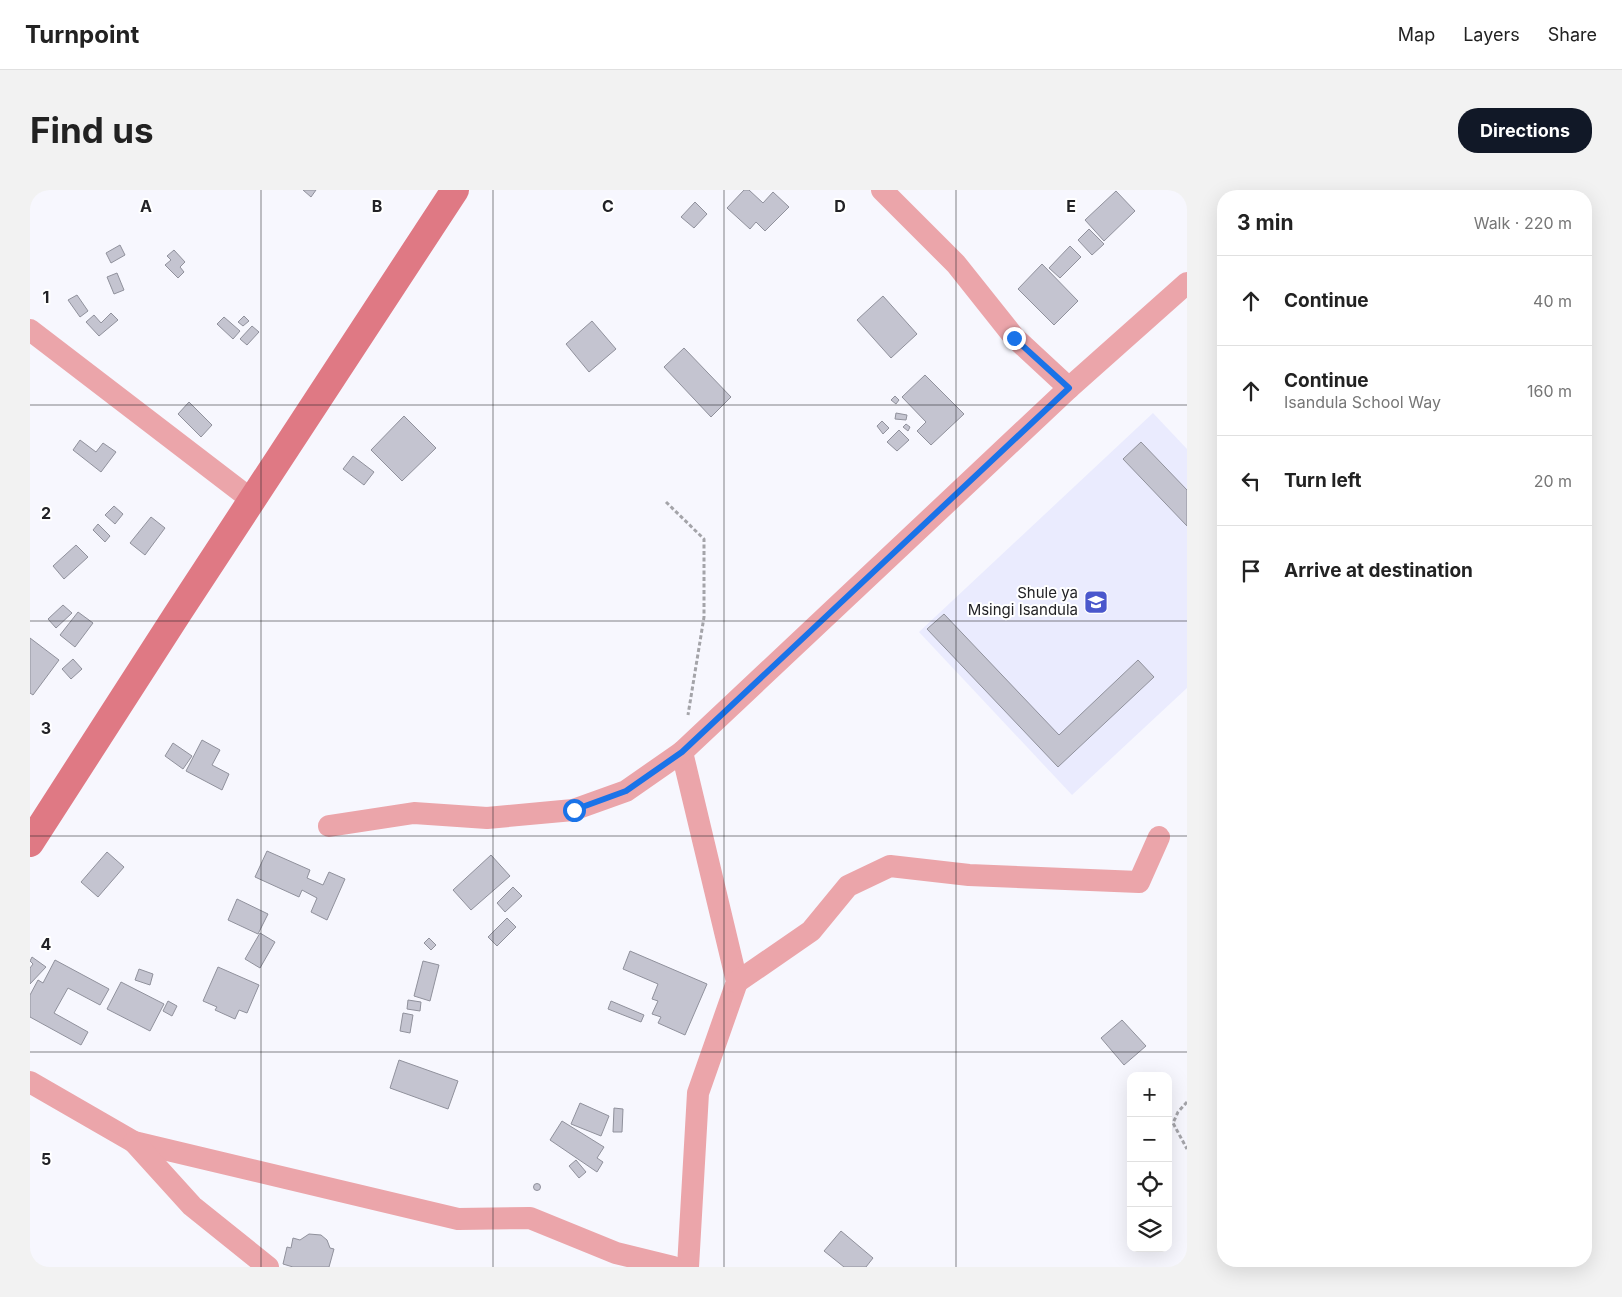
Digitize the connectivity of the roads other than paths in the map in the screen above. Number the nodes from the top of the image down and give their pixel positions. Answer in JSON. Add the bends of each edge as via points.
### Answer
{"nodes":[{"id":1,"x":455,"y":190,"type":"edge"},
{"id":2,"x":882,"y":190,"type":"edge"},
{"id":3,"x":1187,"y":283,"type":"edge"},
{"id":4,"x":30,"y":330,"type":"edge"},
{"id":5,"x":1069,"y":388,"type":"junction"},
{"id":6,"x":252,"y":500,"type":"junction"},
{"id":7,"x":682,"y":752,"type":"junction"},
{"id":8,"x":330,"y":826,"type":"dead end"},
{"id":9,"x":1159,"y":837,"type":"dead end"},
{"id":10,"x":30,"y":843,"type":"edge"},
{"id":11,"x":737,"y":982,"type":"junction"},
{"id":12,"x":30,"y":1082,"type":"edge"},
{"id":13,"x":134,"y":1142,"type":"junction"},
{"id":14,"x":268,"y":1267,"type":"edge"},
{"id":15,"x":673,"y":1267,"type":"edge"},
{"id":16,"x":688,"y":1267,"type":"edge"}],
"edges":[{"from":1,"to":6,"type":"main road"},
{"from":2,"to":5,"type":"street","via":[[956,264],[1014,338]]},
{"from":3,"to":5,"type":"street"},
{"from":4,"to":6,"type":"street"},
{"from":5,"to":7,"type":"street"},
{"from":6,"to":10,"type":"main road"},
{"from":7,"to":8,"type":"street","via":[[626,791],[574,810],[487,818],[414,813]]},
{"from":7,"to":11,"type":"street"},
{"from":9,"to":11,"type":"street","via":[[1138,882],[969,875],[890,866],[848,886],[811,931]]},
{"from":11,"to":16,"type":"street","via":[[698,1093]]},
{"from":12,"to":13,"type":"street"},
{"from":13,"to":14,"type":"street","via":[[192,1206]]},
{"from":13,"to":15,"type":"street","via":[[458,1219],[530,1218],[616,1253]]}]}
